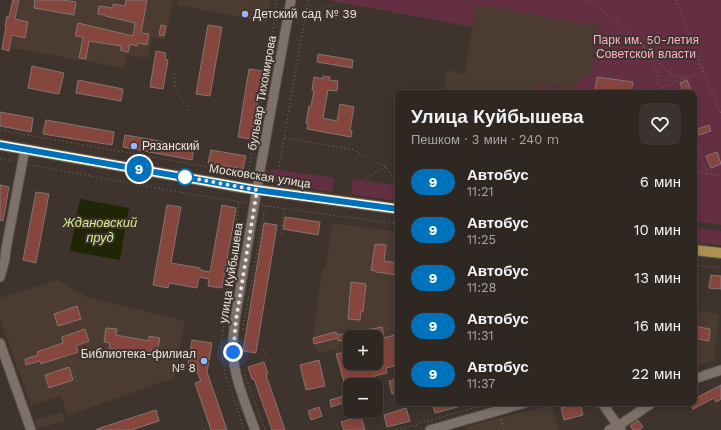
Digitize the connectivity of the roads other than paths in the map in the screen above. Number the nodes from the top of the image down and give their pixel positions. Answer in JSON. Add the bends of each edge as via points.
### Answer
{"nodes":[{"id":1,"x":291,"y":0,"type":"edge"},
{"id":2,"x":0,"y":145,"type":"edge"},
{"id":3,"x":24,"y":149,"type":"junction"},
{"id":4,"x":257,"y":190,"type":"junction"},
{"id":5,"x":395,"y":209,"type":"edge"},
{"id":6,"x":697,"y":250,"type":"edge"},
{"id":7,"x":721,"y":253,"type":"edge"},
{"id":8,"x":0,"y":277,"type":"edge"},
{"id":9,"x":0,"y":342,"type":"edge"},
{"id":10,"x":721,"y":370,"type":"edge"},
{"id":11,"x":697,"y":378,"type":"edge"},
{"id":12,"x":515,"y":406,"type":"edge"},
{"id":13,"x":604,"y":406,"type":"edge"},
{"id":14,"x":648,"y":406,"type":"edge"},
{"id":15,"x":620,"y":428,"type":"edge"},
{"id":16,"x":435,"y":429,"type":"edge"},
{"id":17,"x":31,"y":430,"type":"edge"},
{"id":18,"x":255,"y":430,"type":"edge"},
{"id":19,"x":609,"y":430,"type":"edge"}],
"edges":[{"from":1,"to":4,"type":"street","name":"бульвар Тихомирова"},
{"from":2,"to":3,"type":"main road","name":"Московская улица"},
{"from":3,"to":4,"type":"main road","name":"Московская улица"},
{"from":3,"to":8,"type":"street"},
{"from":4,"to":5,"type":"main road","name":"Московская улица"},
{"from":4,"to":18,"type":"street","name":"улица Куйбышева","via":[[233,354]]},
{"from":6,"to":7,"type":"main road"},
{"from":9,"to":17,"type":"street"},
{"from":10,"to":11,"type":"street"},
{"from":12,"to":16,"type":"street"},
{"from":13,"to":15,"type":"street"},
{"from":14,"to":15,"type":"street"},
{"from":15,"to":19,"type":"street"}]}
